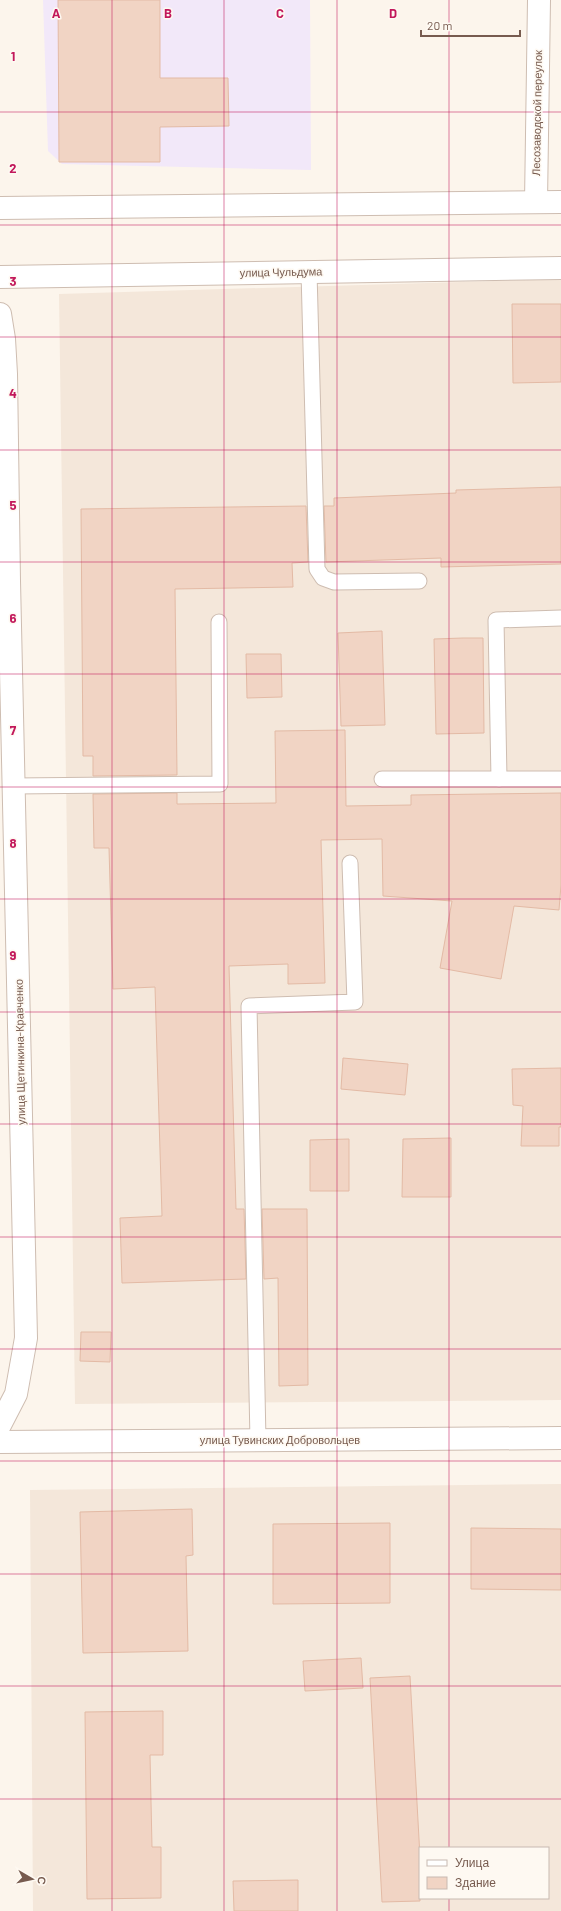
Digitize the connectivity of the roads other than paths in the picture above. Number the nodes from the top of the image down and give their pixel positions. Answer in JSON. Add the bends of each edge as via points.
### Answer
{"nodes":[{"id":1,"x":539,"y":0,"type":"edge"},
{"id":2,"x":536,"y":202,"type":"junction"},
{"id":3,"x":561,"y":202,"type":"edge"},
{"id":4,"x":0,"y":208,"type":"edge"},
{"id":5,"x":561,"y":268,"type":"edge"},
{"id":6,"x":309,"y":272,"type":"junction"},
{"id":7,"x":0,"y":277,"type":"edge"},
{"id":8,"x":0,"y":314,"type":"edge"},
{"id":9,"x":4,"y":581,"type":"edge"},
{"id":10,"x":419,"y":581,"type":"dead end"},
{"id":11,"x":561,"y":618,"type":"edge"},
{"id":12,"x":219,"y":622,"type":"dead end"},
{"id":13,"x":499,"y":778,"type":"junction"},
{"id":14,"x":382,"y":779,"type":"dead end"},
{"id":15,"x":561,"y":779,"type":"edge"},
{"id":16,"x":14,"y":786,"type":"junction"},
{"id":17,"x":350,"y":863,"type":"dead end"},
{"id":18,"x":0,"y":1425,"type":"edge"},
{"id":19,"x":561,"y":1438,"type":"edge"},
{"id":20,"x":258,"y":1440,"type":"junction"},
{"id":21,"x":0,"y":1442,"type":"edge"}],
"edges":[{"from":1,"to":2,"type":"street","name":"Лесозаводской переулок"},
{"from":2,"to":3,"type":"street"},
{"from":2,"to":4,"type":"street"},
{"from":5,"to":6,"type":"street","name":"улица Чульдума"},
{"from":6,"to":7,"type":"street","name":"улица Чульдума"},
{"from":6,"to":10,"type":"lane","via":[[316,570],[323,578],[334,582]]},
{"from":8,"to":9,"type":"street","name":"улица Щетинкина-Кравченко","via":[[6,374]]},
{"from":9,"to":16,"type":"street","name":"улица Щетинкина-Кравченко"},
{"from":11,"to":13,"type":"lane","via":[[496,620]]},
{"from":12,"to":16,"type":"lane","via":[[220,784]]},
{"from":13,"to":14,"type":"lane"},
{"from":13,"to":15,"type":"lane"},
{"from":16,"to":18,"type":"street","name":"улица Щетинкина-Кравченко","via":[[26,1338],[16,1394]]},
{"from":17,"to":20,"type":"lane","via":[[355,1002],[248,1006]]},
{"from":19,"to":20,"type":"street","name":"улица Тувинских Добровольцев"},
{"from":20,"to":21,"type":"street","name":"улица Тувинских Добровольцев"}]}
